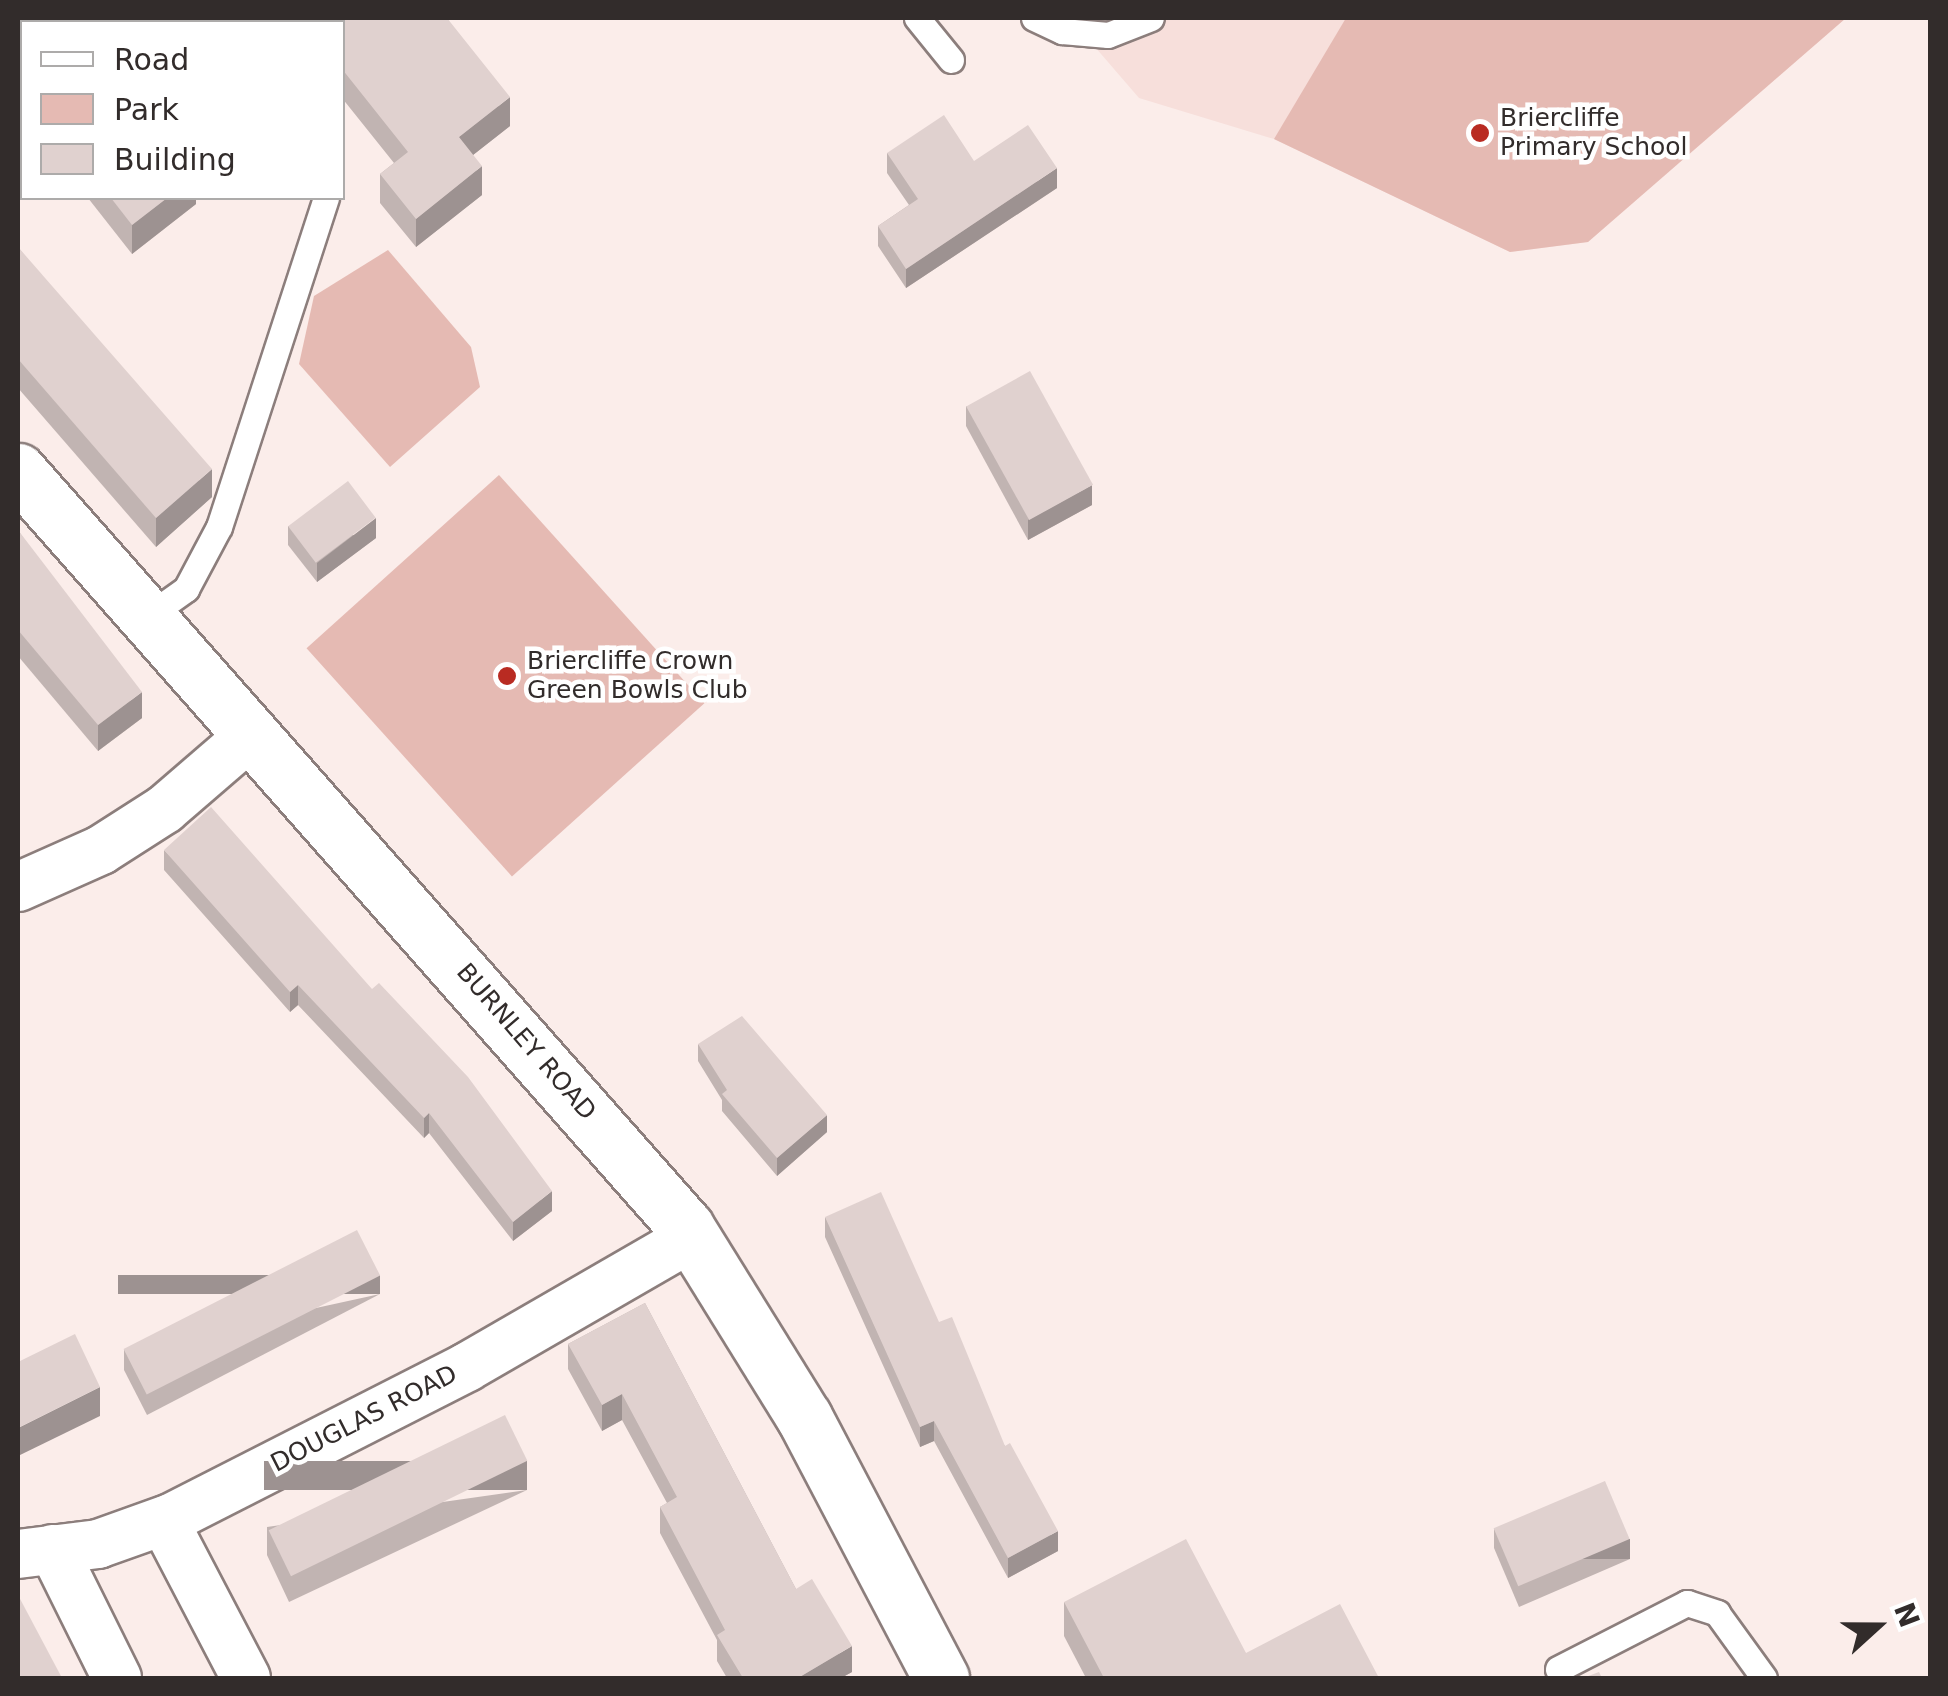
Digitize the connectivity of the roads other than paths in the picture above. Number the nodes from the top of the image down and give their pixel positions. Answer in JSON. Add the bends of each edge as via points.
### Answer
{"nodes":[{"id":1,"x":917,"y":18,"type":"edge"},
{"id":2,"x":1034,"y":18,"type":"edge"},
{"id":3,"x":1151,"y":18,"type":"edge"},
{"id":4,"x":951,"y":60,"type":"dead end"},
{"id":5,"x":325,"y":200,"type":"edge"},
{"id":6,"x":18,"y":471,"type":"edge"},
{"id":7,"x":148,"y":616,"type":"junction"},
{"id":8,"x":252,"y":734,"type":"junction"},
{"id":9,"x":22,"y":882,"type":"edge"},
{"id":10,"x":692,"y":1237,"type":"junction"},
{"id":11,"x":164,"y":1521,"type":"junction"},
{"id":12,"x":35,"y":1551,"type":"edge"},
{"id":13,"x":1558,"y":1670,"type":"dead end"},
{"id":14,"x":117,"y":1678,"type":"edge"},
{"id":15,"x":246,"y":1678,"type":"edge"},
{"id":16,"x":941,"y":1678,"type":"edge"},
{"id":17,"x":1764,"y":1678,"type":"edge"}],
"edges":[{"from":1,"to":4,"type":"lane"},
{"from":2,"to":3,"type":"lane","via":[[1062,31],[1108,35]]},
{"from":5,"to":7,"type":"lane","via":[[219,528],[186,588]]},
{"from":6,"to":7,"type":"street","name":"BURNLEY ROAD"},
{"from":7,"to":8,"type":"street","name":"BURNLEY ROAD"},
{"from":8,"to":9,"type":"street","via":[[133,830]]},
{"from":8,"to":10,"type":"street","name":"BURNLEY ROAD"},
{"from":10,"to":11,"type":"street","name":"DOUGLAS ROAD","via":[[468,1367]]},
{"from":10,"to":16,"type":"street","name":"BURNLEY ROAD","via":[[804,1417]]},
{"from":11,"to":12,"type":"street","name":"DOUGLAS ROAD","via":[[98,1544]]},
{"from":11,"to":15,"type":"street"},
{"from":12,"to":14,"type":"street"},
{"from":13,"to":17,"type":"lane","via":[[1687,1603],[1716,1613]]}]}
